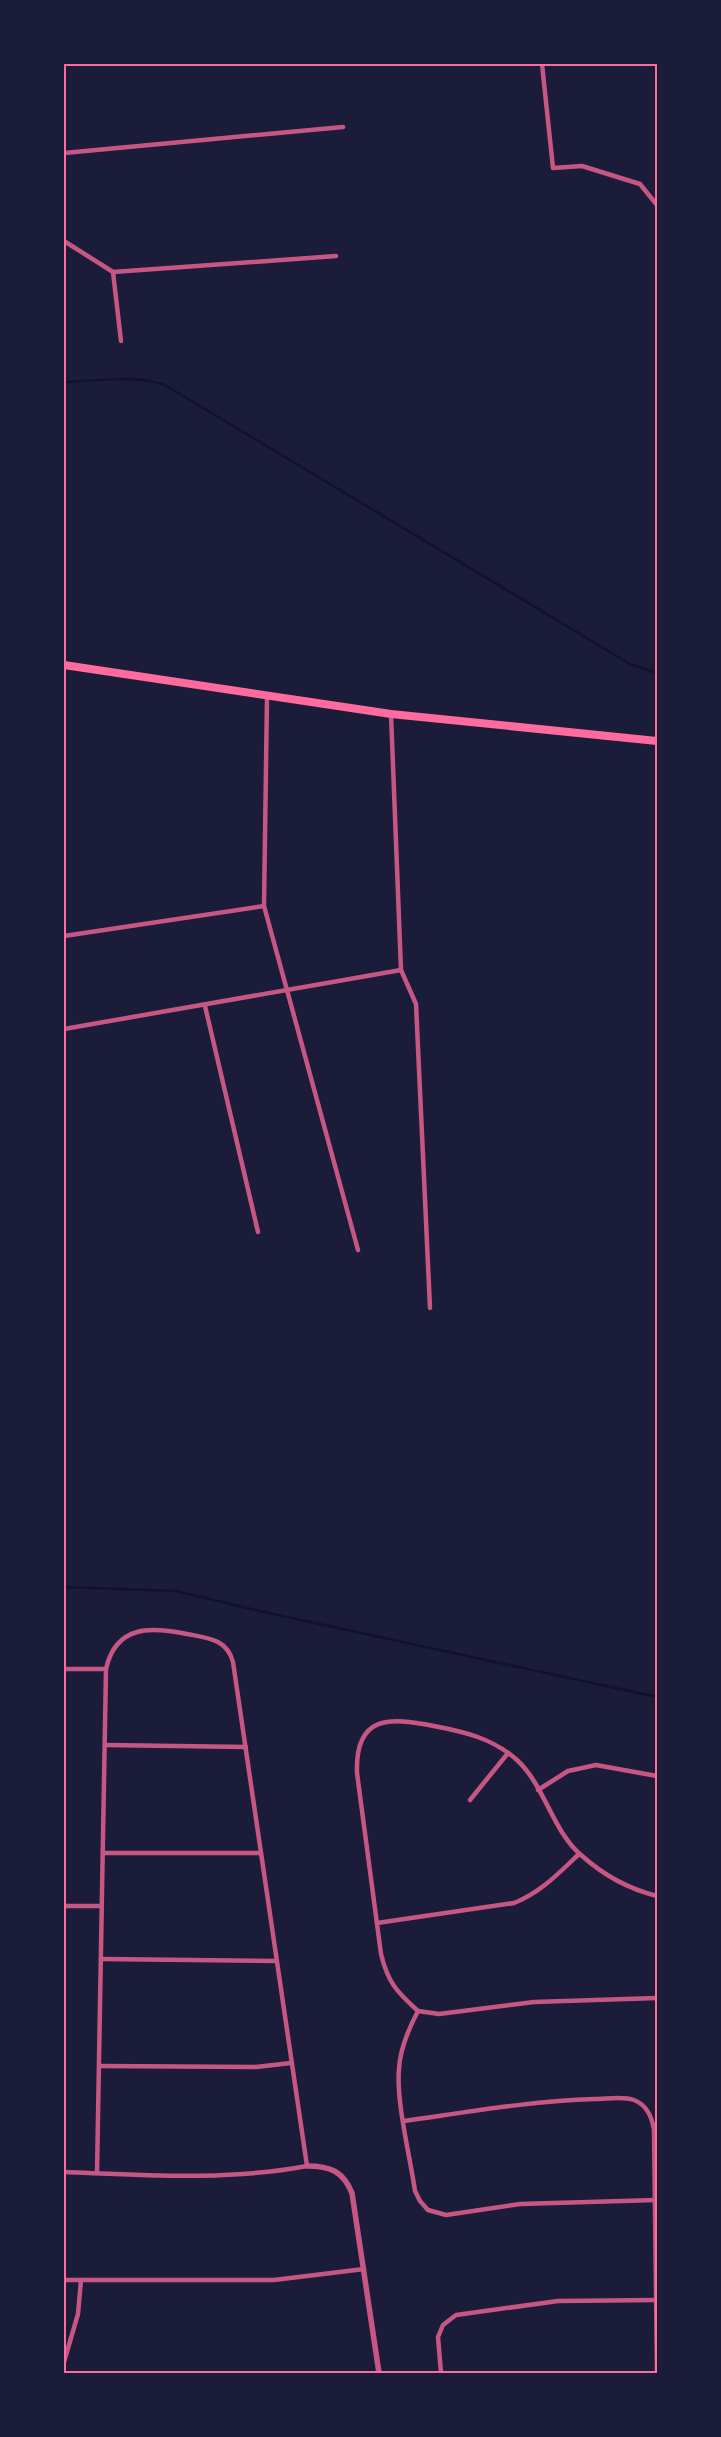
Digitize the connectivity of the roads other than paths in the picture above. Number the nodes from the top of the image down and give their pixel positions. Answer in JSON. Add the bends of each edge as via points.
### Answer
{"nodes":[{"id":1,"x":542,"y":64,"type":"edge"},
{"id":2,"x":343,"y":127,"type":"dead end"},
{"id":3,"x":64,"y":153,"type":"edge"},
{"id":4,"x":657,"y":205,"type":"edge"},
{"id":5,"x":64,"y":241,"type":"edge"},
{"id":6,"x":336,"y":256,"type":"dead end"},
{"id":7,"x":113,"y":272,"type":"junction"},
{"id":8,"x":121,"y":342,"type":"dead end"},
{"id":9,"x":64,"y":665,"type":"edge"},
{"id":10,"x":267,"y":697,"type":"junction"},
{"id":11,"x":391,"y":714,"type":"junction"},
{"id":12,"x":657,"y":741,"type":"edge"},
{"id":13,"x":264,"y":906,"type":"junction"},
{"id":14,"x":64,"y":936,"type":"edge"},
{"id":15,"x":401,"y":970,"type":"junction"},
{"id":16,"x":288,"y":989,"type":"junction"},
{"id":17,"x":205,"y":1006,"type":"junction"},
{"id":18,"x":64,"y":1029,"type":"edge"},
{"id":19,"x":258,"y":1232,"type":"dead end"},
{"id":20,"x":358,"y":1250,"type":"dead end"},
{"id":21,"x":430,"y":1308,"type":"dead end"},
{"id":22,"x":64,"y":1668,"type":"edge"},
{"id":23,"x":106,"y":1669,"type":"junction"},
{"id":24,"x":105,"y":1745,"type":"junction"},
{"id":25,"x":246,"y":1746,"type":"junction"},
{"id":26,"x":508,"y":1753,"type":"junction"},
{"id":27,"x":657,"y":1776,"type":"edge"},
{"id":28,"x":538,"y":1790,"type":"junction"},
{"id":29,"x":470,"y":1800,"type":"dead end"},
{"id":30,"x":103,"y":1853,"type":"junction"},
{"id":31,"x":261,"y":1853,"type":"junction"},
{"id":32,"x":579,"y":1854,"type":"junction"},
{"id":33,"x":657,"y":1896,"type":"edge"},
{"id":34,"x":64,"y":1906,"type":"edge"},
{"id":35,"x":102,"y":1906,"type":"junction"},
{"id":36,"x":377,"y":1923,"type":"junction"},
{"id":37,"x":101,"y":1959,"type":"junction"},
{"id":38,"x":276,"y":1961,"type":"junction"},
{"id":39,"x":657,"y":1998,"type":"edge"},
{"id":40,"x":418,"y":2011,"type":"junction"},
{"id":41,"x":291,"y":2063,"type":"junction"},
{"id":42,"x":100,"y":2066,"type":"junction"},
{"id":43,"x":404,"y":2121,"type":"junction"},
{"id":44,"x":306,"y":2166,"type":"junction"},
{"id":45,"x":64,"y":2172,"type":"edge"},
{"id":46,"x":97,"y":2173,"type":"junction"},
{"id":47,"x":656,"y":2200,"type":"edge"},
{"id":48,"x":364,"y":2269,"type":"junction"},
{"id":49,"x":64,"y":2280,"type":"edge"},
{"id":50,"x":81,"y":2280,"type":"junction"},
{"id":51,"x":656,"y":2300,"type":"junction"},
{"id":52,"x":64,"y":2362,"type":"edge"},
{"id":53,"x":378,"y":2373,"type":"edge"},
{"id":54,"x":441,"y":2373,"type":"edge"},
{"id":55,"x":657,"y":2373,"type":"edge"}],
"edges":[{"from":1,"to":4,"type":"street","via":[[553,168],[582,166],[640,184]]},
{"from":2,"to":3,"type":"street"},
{"from":5,"to":7,"type":"street"},
{"from":6,"to":7,"type":"street"},
{"from":7,"to":8,"type":"street"},
{"from":9,"to":10,"type":"main road"},
{"from":10,"to":11,"type":"main road"},
{"from":10,"to":13,"type":"street"},
{"from":11,"to":12,"type":"main road"},
{"from":11,"to":15,"type":"street"},
{"from":13,"to":14,"type":"street"},
{"from":13,"to":16,"type":"street"},
{"from":15,"to":16,"type":"street"},
{"from":15,"to":21,"type":"street","via":[[416,1004]]},
{"from":16,"to":17,"type":"street"},
{"from":16,"to":20,"type":"street"},
{"from":17,"to":18,"type":"street"},
{"from":17,"to":19,"type":"street"},
{"from":22,"to":23,"type":"street"},
{"from":23,"to":24,"type":"street"},
{"from":23,"to":25,"type":"street","via":[[119,1643],[140,1630],[158,1628],[215,1639],[229,1650],[233,1662]]},
{"from":24,"to":25,"type":"street"},
{"from":24,"to":30,"type":"street"},
{"from":25,"to":31,"type":"street"},
{"from":26,"to":28,"type":"street","via":[[519,1762]]},
{"from":26,"to":29,"type":"street"},
{"from":26,"to":36,"type":"street","via":[[480,1737],[411,1722],[382,1721],[368,1731],[360,1742],[357,1763]]},
{"from":27,"to":28,"type":"street","via":[[596,1765],[568,1771]]},
{"from":28,"to":32,"type":"street"},
{"from":30,"to":31,"type":"street"},
{"from":30,"to":35,"type":"street"},
{"from":31,"to":38,"type":"street"},
{"from":32,"to":33,"type":"street","via":[[622,1883]]},
{"from":32,"to":36,"type":"street","via":[[540,1889],[514,1903]]},
{"from":34,"to":35,"type":"street"},
{"from":35,"to":37,"type":"street"},
{"from":36,"to":40,"type":"street","via":[[381,1954],[390,1983]]},
{"from":37,"to":38,"type":"street"},
{"from":37,"to":42,"type":"street"},
{"from":38,"to":41,"type":"street"},
{"from":39,"to":40,"type":"street","via":[[534,2002],[439,2014]]},
{"from":40,"to":43,"type":"street","via":[[406,2038],[399,2069]]},
{"from":41,"to":42,"type":"street","via":[[256,2067]]},
{"from":41,"to":44,"type":"street"},
{"from":42,"to":46,"type":"street"},
{"from":43,"to":47,"type":"street","via":[[415,2191],[428,2210],[446,2215],[528,2204]]},
{"from":43,"to":47,"type":"street","via":[[557,2101],[633,2100],[644,2106],[652,2118]]},
{"from":44,"to":46,"type":"street","via":[[244,2174]]},
{"from":44,"to":48,"type":"street","via":[[338,2171],[347,2180]]},
{"from":45,"to":46,"type":"street"},
{"from":47,"to":51,"type":"street"},
{"from":48,"to":50,"type":"street","via":[[265,2281]]},
{"from":48,"to":53,"type":"street"},
{"from":49,"to":50,"type":"street"},
{"from":50,"to":52,"type":"street","via":[[78,2314]]},
{"from":51,"to":54,"type":"street","via":[[558,2301],[456,2316],[443,2324],[438,2337]]},
{"from":51,"to":55,"type":"street"}]}
